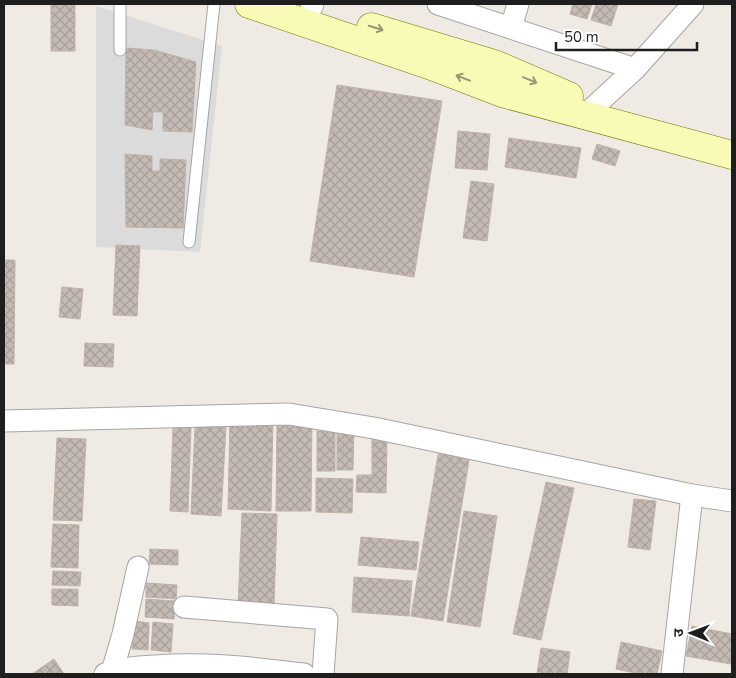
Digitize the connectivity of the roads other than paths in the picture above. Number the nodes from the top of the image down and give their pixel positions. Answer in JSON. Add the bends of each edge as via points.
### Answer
{"nodes":[{"id":1,"x":120,"y":4,"type":"edge"},
{"id":2,"x":214,"y":4,"type":"edge"},
{"id":3,"x":249,"y":4,"type":"edge"},
{"id":4,"x":438,"y":4,"type":"edge"},
{"id":5,"x":518,"y":4,"type":"edge"},
{"id":6,"x":693,"y":4,"type":"edge"},
{"id":7,"x":307,"y":5,"type":"edge"},
{"id":8,"x":511,"y":28,"type":"junction"},
{"id":9,"x":120,"y":50,"type":"dead end"},
{"id":10,"x":635,"y":69,"type":"junction"},
{"id":11,"x":590,"y":110,"type":"junction"},
{"id":12,"x":732,"y":141,"type":"edge"},
{"id":13,"x":732,"y":155,"type":"edge"},
{"id":14,"x":189,"y":242,"type":"dead end"},
{"id":15,"x":4,"y":421,"type":"edge"},
{"id":16,"x":692,"y":495,"type":"junction"},
{"id":17,"x":732,"y":501,"type":"edge"},
{"id":18,"x":138,"y":567,"type":"dead end"},
{"id":19,"x":184,"y":607,"type":"dead end"},
{"id":20,"x":109,"y":673,"type":"edge"},
{"id":21,"x":304,"y":674,"type":"edge"},
{"id":22,"x":324,"y":674,"type":"edge"},
{"id":23,"x":672,"y":674,"type":"edge"}],
"edges":[{"from":1,"to":9,"type":"lane"},
{"from":2,"to":14,"type":"lane"},
{"from":11,"to":3,"type":"street","one_way":true,"via":[[502,93]]},
{"from":4,"to":8,"type":"street"},
{"from":5,"to":8,"type":"street"},
{"from":6,"to":10,"type":"street"},
{"from":7,"to":11,"type":"street","one_way":true,"via":[[490,63],[566,95]]},
{"from":8,"to":10,"type":"street"},
{"from":10,"to":11,"type":"street"},
{"from":11,"to":12,"type":"street"},
{"from":11,"to":13,"type":"street"},
{"from":15,"to":16,"type":"street","via":[[289,414],[374,428]]},
{"from":16,"to":17,"type":"street"},
{"from":16,"to":23,"type":"street"},
{"from":18,"to":20,"type":"street","via":[[123,634]]},
{"from":19,"to":22,"type":"street","via":[[327,619]]},
{"from":20,"to":21,"type":"street","via":[[149,666],[216,663]]}]}
